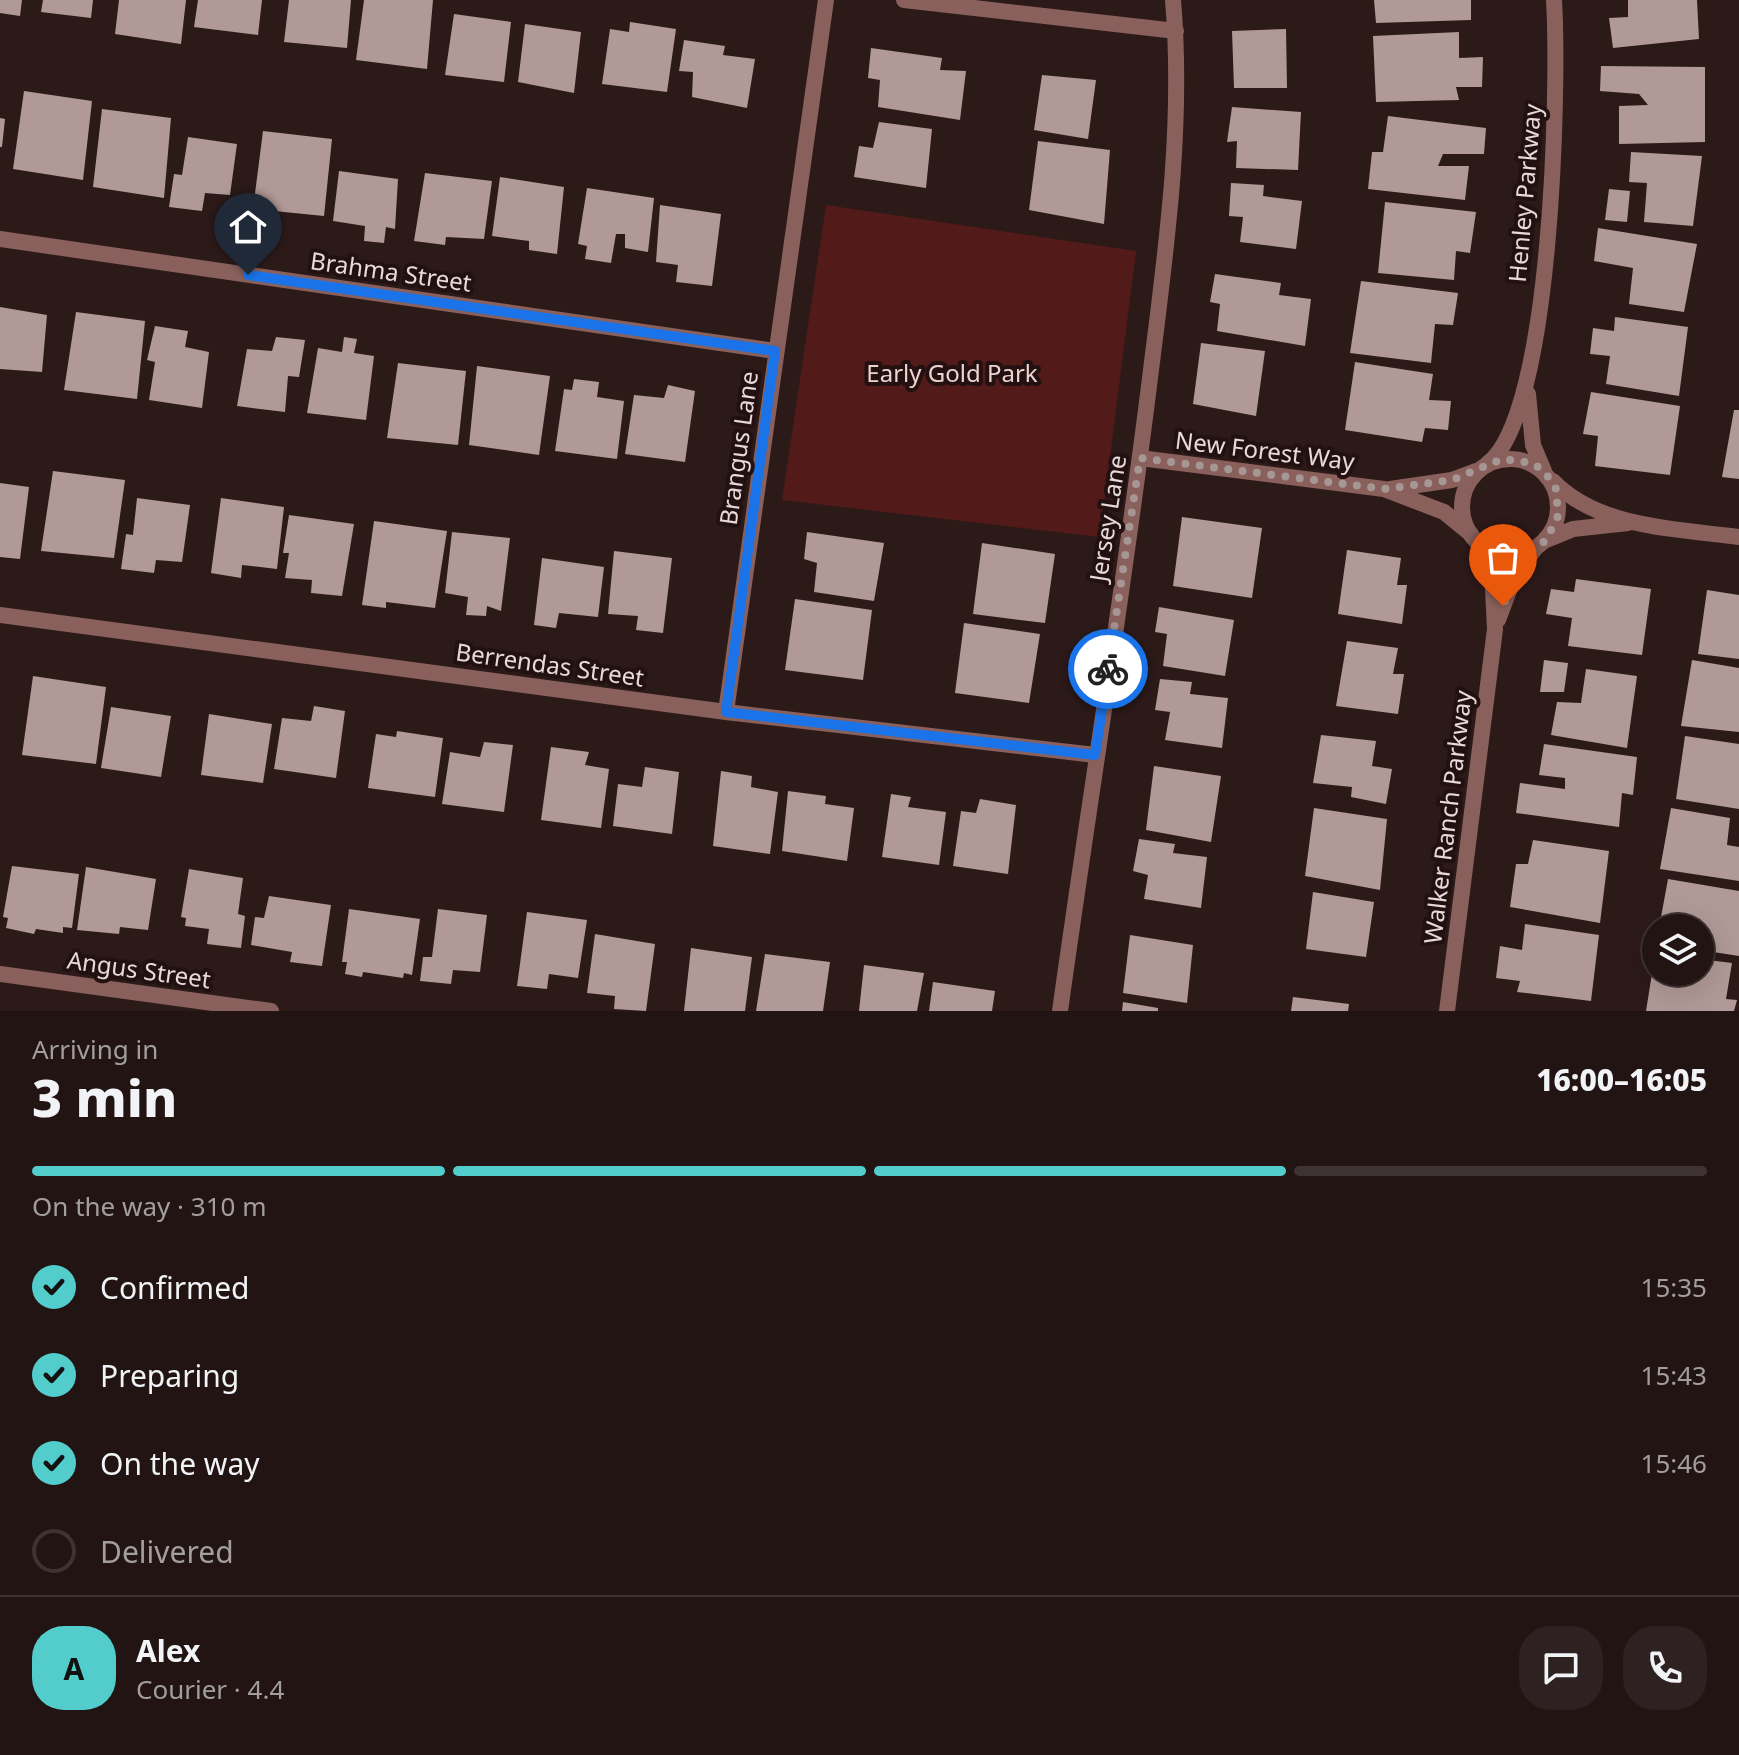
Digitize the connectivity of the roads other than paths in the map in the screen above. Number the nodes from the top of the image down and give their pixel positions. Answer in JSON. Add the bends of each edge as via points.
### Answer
{"nodes":[{"id":1,"x":826,"y":0,"type":"edge"},
{"id":2,"x":904,"y":0,"type":"edge"},
{"id":3,"x":1173,"y":0,"type":"edge"},
{"id":4,"x":1554,"y":0,"type":"edge"},
{"id":5,"x":1176,"y":31,"type":"junction"},
{"id":6,"x":0,"y":239,"type":"edge"},
{"id":7,"x":775,"y":351,"type":"junction"},
{"id":8,"x":1527,"y":388,"type":"junction"},
{"id":9,"x":1140,"y":458,"type":"junction"},
{"id":10,"x":1484,"y":466,"type":"junction"},
{"id":11,"x":1546,"y":474,"type":"junction"},
{"id":12,"x":1384,"y":489,"type":"junction"},
{"id":13,"x":1634,"y":523,"type":"junction"},
{"id":14,"x":1739,"y":537,"type":"edge"},
{"id":15,"x":1474,"y":538,"type":"junction"},
{"id":16,"x":1543,"y":542,"type":"junction"},
{"id":17,"x":0,"y":615,"type":"edge"},
{"id":18,"x":1495,"y":629,"type":"junction"},
{"id":19,"x":726,"y":712,"type":"junction"},
{"id":20,"x":1095,"y":755,"type":"junction"},
{"id":21,"x":0,"y":974,"type":"edge"},
{"id":22,"x":271,"y":1011,"type":"edge"},
{"id":23,"x":1060,"y":1011,"type":"edge"},
{"id":24,"x":1447,"y":1011,"type":"edge"}],
"edges":[{"from":1,"to":7,"type":"street","name":"Brangus Lane"},
{"from":2,"to":5,"type":"street"},
{"from":3,"to":5,"type":"street","name":"Jersey Lane"},
{"from":4,"to":8,"type":"street","name":"Henley Parkway","via":[[1554,164]]},
{"from":5,"to":9,"type":"street","name":"Jersey Lane","via":[[1178,111],[1171,209]]},
{"from":6,"to":7,"type":"street","name":"Brahma Street"},
{"from":7,"to":19,"type":"street","name":"Brangus Lane"},
{"from":8,"to":10,"type":"street","via":[[1505,445]]},
{"from":8,"to":11,"type":"street","via":[[1533,445]]},
{"from":9,"to":12,"type":"street","name":"New Forest Way"},
{"from":9,"to":20,"type":"street","name":"Jersey Lane"},
{"from":10,"to":11,"type":"street","via":[[1517,459]]},
{"from":10,"to":12,"type":"street","name":"New Forest Way","via":[[1452,480]]},
{"from":10,"to":15,"type":"street","via":[[1462,500]]},
{"from":11,"to":13,"type":"street","via":[[1583,503]]},
{"from":11,"to":16,"type":"street","via":[[1556,489],[1558,516]]},
{"from":12,"to":15,"type":"street","name":"New Forest Way","via":[[1444,512]]},
{"from":13,"to":14,"type":"street"},
{"from":13,"to":16,"type":"street","via":[[1573,529]]},
{"from":15,"to":16,"type":"street","via":[[1489,550],[1515,555]]},
{"from":15,"to":18,"type":"street","name":"Walker Ranch Parkway","via":[[1492,569]]},
{"from":16,"to":18,"type":"street","name":"Walker Ranch Parkway","via":[[1516,572]]},
{"from":17,"to":19,"type":"street","name":"Berrendas Street"},
{"from":18,"to":24,"type":"street","name":"Walker Ranch Parkway"},
{"from":19,"to":20,"type":"street","name":"Berrendas Street"},
{"from":20,"to":23,"type":"street","name":"Jersey Lane"},
{"from":21,"to":22,"type":"street","name":"Angus Street"}]}
